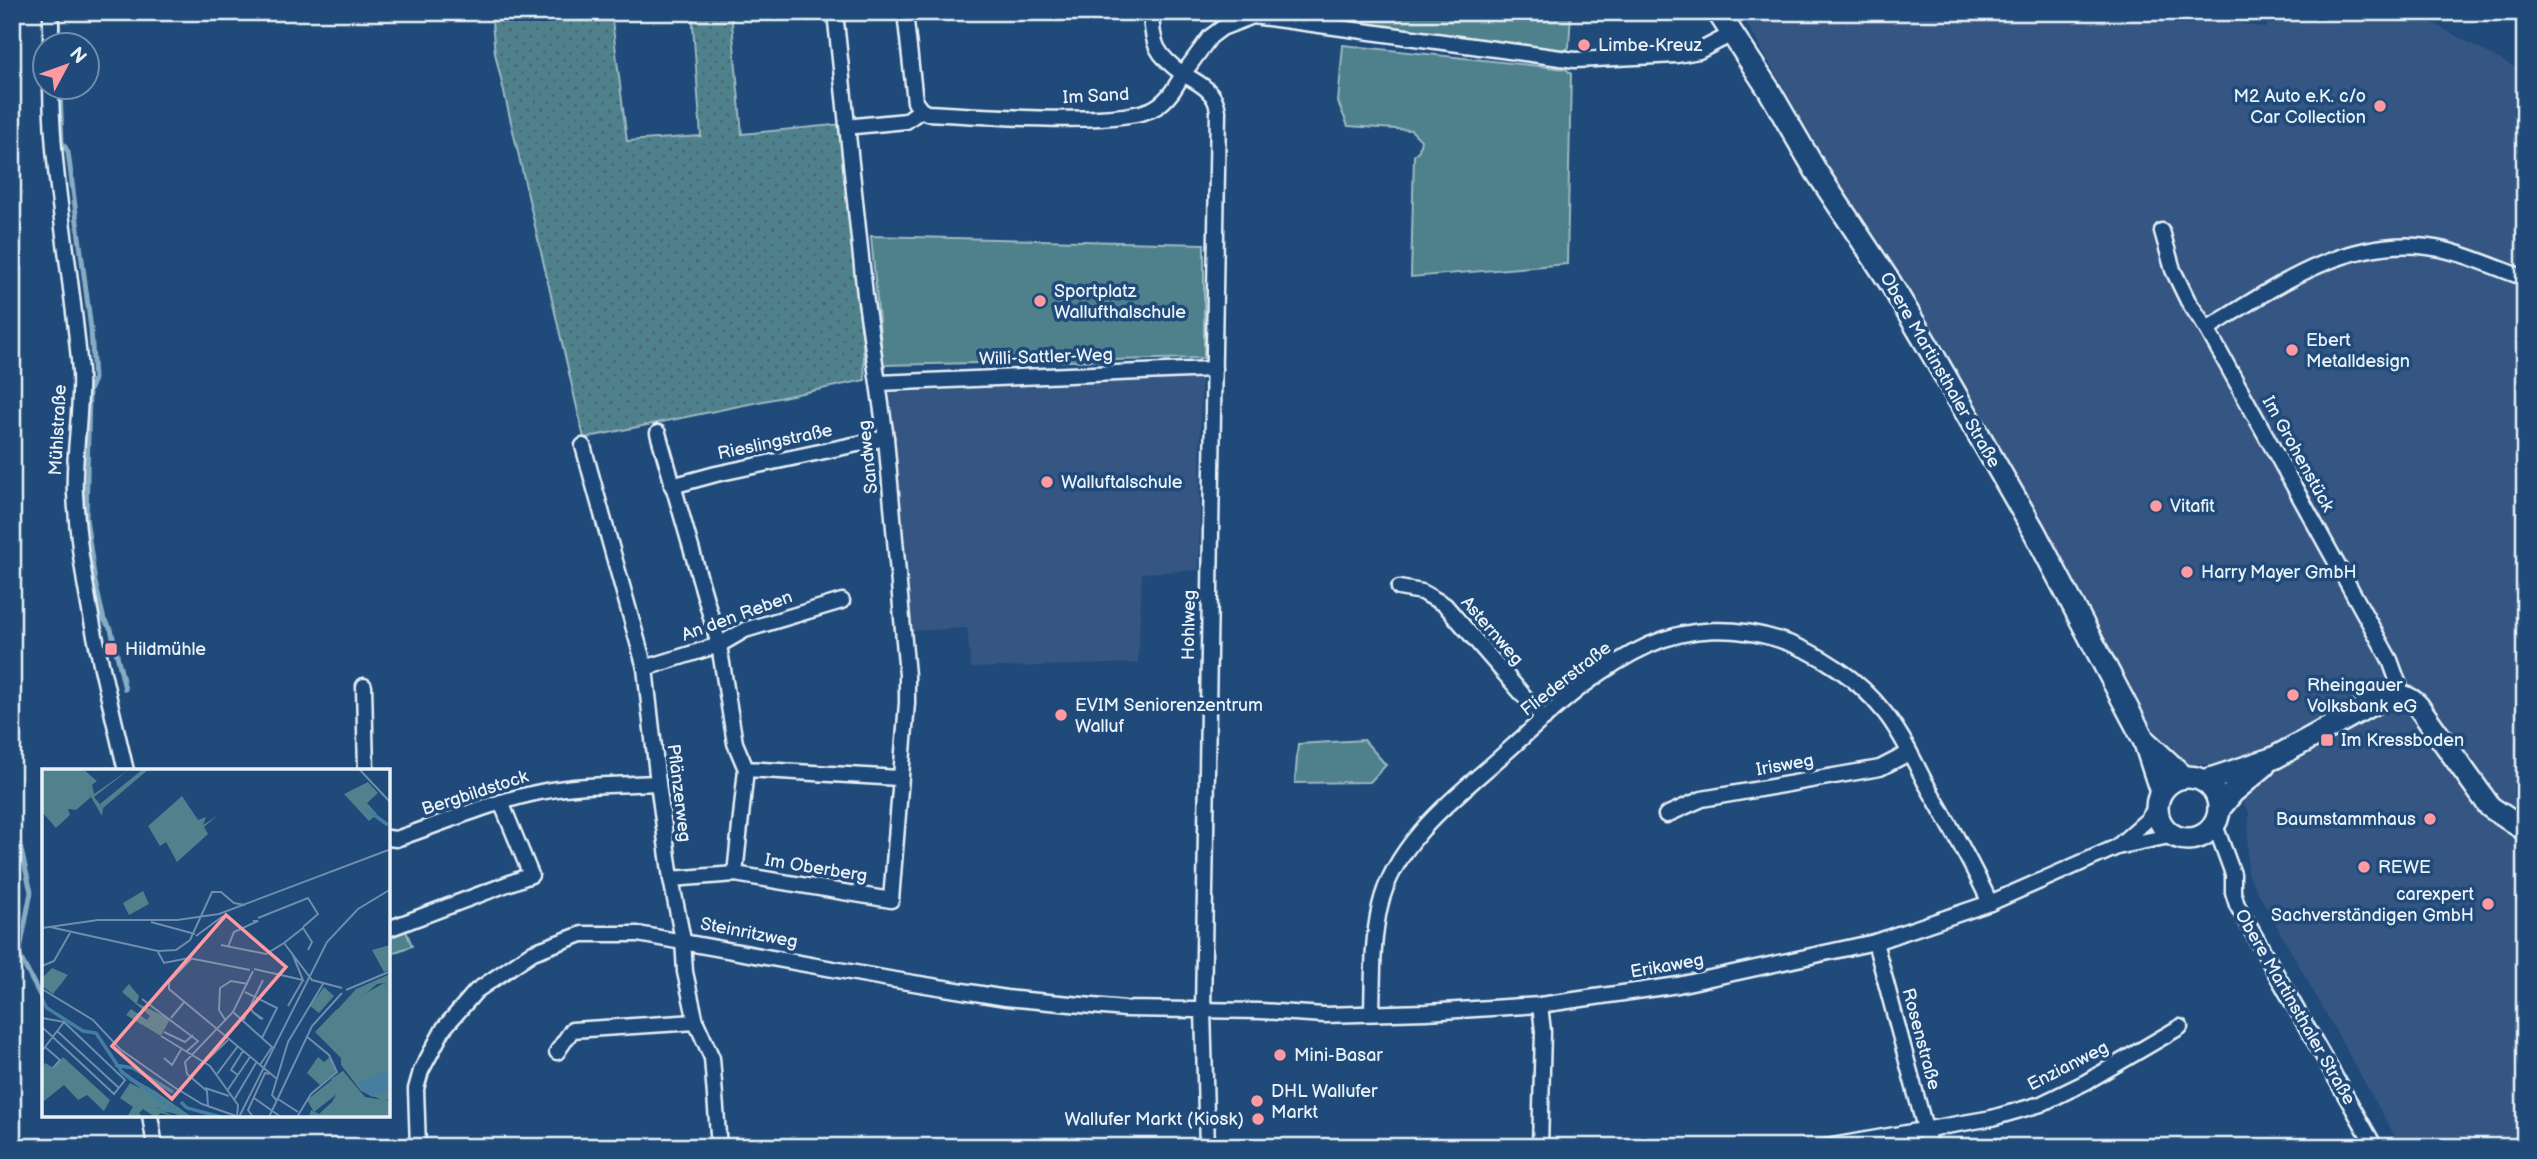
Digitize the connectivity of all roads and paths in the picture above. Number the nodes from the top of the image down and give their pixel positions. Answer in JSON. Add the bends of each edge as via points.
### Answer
{"nodes":[{"id":1,"x":51,"y":12,"type":"edge"},
{"id":2,"x":835,"y":12,"type":"edge"},
{"id":3,"x":905,"y":12,"type":"edge"},
{"id":4,"x":1151,"y":12,"type":"edge"},
{"id":5,"x":1718,"y":12,"type":"edge"},
{"id":6,"x":51,"y":32,"type":"edge"},
{"id":7,"x":1732,"y":34,"type":"junction"},
{"id":8,"x":1183,"y":74,"type":"junction"},
{"id":9,"x":52,"y":102,"type":"edge"},
{"id":10,"x":921,"y":110,"type":"junction"},
{"id":11,"x":855,"y":126,"type":"dead end"},
{"id":12,"x":2162,"y":231,"type":"dead end"},
{"id":13,"x":2525,"y":278,"type":"edge"},
{"id":14,"x":2207,"y":330,"type":"junction"},
{"id":15,"x":1214,"y":369,"type":"junction"},
{"id":16,"x":879,"y":383,"type":"junction"},
{"id":17,"x":658,"y":433,"type":"dead end"},
{"id":18,"x":886,"y":438,"type":"junction"},
{"id":19,"x":583,"y":446,"type":"dead end"},
{"id":20,"x":672,"y":486,"type":"junction"},
{"id":21,"x":1399,"y":588,"type":"dead end"},
{"id":22,"x":842,"y":601,"type":"dead end"},
{"id":23,"x":719,"y":645,"type":"junction"},
{"id":24,"x":645,"y":668,"type":"junction"},
{"id":25,"x":364,"y":686,"type":"dead end"},
{"id":26,"x":2403,"y":696,"type":"junction"},
{"id":27,"x":1544,"y":719,"type":"junction"},
{"id":28,"x":2144,"y":740,"type":"junction"},
{"id":29,"x":1909,"y":753,"type":"junction"},
{"id":30,"x":2274,"y":758,"type":"junction"},
{"id":31,"x":126,"y":769,"type":"edge"},
{"id":32,"x":366,"y":769,"type":"edge"},
{"id":33,"x":746,"y":769,"type":"junction"},
{"id":34,"x":900,"y":778,"type":"junction"},
{"id":35,"x":2194,"y":779,"type":"junction"},
{"id":36,"x":658,"y":783,"type":"junction"},
{"id":37,"x":2159,"y":799,"type":"junction"},
{"id":38,"x":501,"y":802,"type":"junction"},
{"id":39,"x":1666,"y":815,"type":"dead end"},
{"id":40,"x":2217,"y":816,"type":"junction"},
{"id":41,"x":2525,"y":830,"type":"edge"},
{"id":42,"x":2174,"y":835,"type":"junction"},
{"id":43,"x":390,"y":838,"type":"edge"},
{"id":44,"x":2117,"y":847,"type":"junction"},
{"id":45,"x":735,"y":874,"type":"junction"},
{"id":46,"x":671,"y":879,"type":"junction"},
{"id":47,"x":891,"y":900,"type":"joint"},
{"id":48,"x":1990,"y":903,"type":"junction"},
{"id":49,"x":390,"y":928,"type":"edge"},
{"id":50,"x":683,"y":940,"type":"junction"},
{"id":51,"x":1875,"y":942,"type":"junction"},
{"id":52,"x":1540,"y":1004,"type":"junction"},
{"id":53,"x":1203,"y":1011,"type":"junction"},
{"id":54,"x":1372,"y":1012,"type":"junction"},
{"id":55,"x":696,"y":1023,"type":"junction"},
{"id":56,"x":2180,"y":1027,"type":"dead end"},
{"id":57,"x":557,"y":1052,"type":"dead end"},
{"id":58,"x":150,"y":1117,"type":"edge"},
{"id":59,"x":1925,"y":1128,"type":"junction"},
{"id":60,"x":155,"y":1147,"type":"edge"},
{"id":61,"x":418,"y":1147,"type":"edge"},
{"id":62,"x":719,"y":1147,"type":"edge"},
{"id":63,"x":1207,"y":1147,"type":"edge"},
{"id":64,"x":1540,"y":1147,"type":"edge"},
{"id":65,"x":1825,"y":1147,"type":"edge"},
{"id":66,"x":1930,"y":1147,"type":"edge"},
{"id":67,"x":2375,"y":1147,"type":"edge"}],
"edges":[{"from":1,"to":6,"type":"street"},
{"from":2,"to":16,"type":"street","name":"Sandweg","via":[[865,295]]},
{"from":3,"to":10,"type":"street","via":[[915,102]]},
{"from":4,"to":8,"type":"street","via":[[1156,47],[1167,63]]},
{"from":5,"to":7,"type":"street","name":"Obere Martinsthaler Straße"},
{"from":7,"to":8,"type":"street","name":"Im Sand","via":[[1699,51],[1678,55],[1575,60],[1253,16],[1210,37]]},
{"from":7,"to":28,"type":"street","name":"Obere Martinsthaler Straße","via":[[1933,355],[2034,531]]},
{"from":8,"to":10,"type":"street","name":"Im Sand","via":[[1174,90],[1145,112],[1094,119]]},
{"from":8,"to":15,"type":"street","name":"Hohlweg","via":[[1206,88],[1217,103]]},
{"from":9,"to":31,"type":"street","name":"Mühlstraße","via":[[80,376],[75,493],[81,556]]},
{"from":10,"to":11,"type":"street","name":"Im Sand","via":[[906,121]]},
{"from":12,"to":14,"type":"street","name":"Im Grohenstück","via":[[2173,270]]},
{"from":13,"to":14,"type":"street","via":[[2449,251],[2372,248],[2318,265]]},
{"from":14,"to":26,"type":"street","name":"Im Grohenstück","via":[[2390,660]]},
{"from":15,"to":16,"type":"street","name":"Willi-Sattler-Weg"},
{"from":15,"to":53,"type":"street","name":"Hohlweg"},
{"from":16,"to":18,"type":"street","name":"Sandweg"},
{"from":17,"to":20,"type":"street"},
{"from":18,"to":20,"type":"street","name":"Rieslingstraße"},
{"from":18,"to":34,"type":"street","name":"Sandweg","via":[[907,676]]},
{"from":19,"to":24,"type":"street","name":"Pflänzerweg"},
{"from":20,"to":23,"type":"street"},
{"from":21,"to":27,"type":"street","name":"Asternweg","via":[[1422,592],[1445,605]]},
{"from":22,"to":23,"type":"street","name":"An den Reben","via":[[745,630]]},
{"from":23,"to":24,"type":"street","name":"An den Reben"},
{"from":23,"to":33,"type":"street","via":[[735,743]]},
{"from":24,"to":36,"type":"street","name":"Pflänzerweg"},
{"from":25,"to":32,"type":"street"},
{"from":26,"to":30,"type":"street","via":[[2383,698]]},
{"from":26,"to":41,"type":"street","via":[[2418,706],[2490,807]]},
{"from":27,"to":29,"type":"street","name":"Fliederstraße","via":[[1609,667],[1652,644],[1696,632],[1748,631],[1792,643],[1844,673],[1886,714]]},
{"from":27,"to":54,"type":"street","name":"Fliederstraße","via":[[1419,833],[1402,856],[1381,904],[1373,947]]},
{"from":28,"to":35,"type":"street","name":"Obere Martinsthaler Straße"},
{"from":28,"to":37,"type":"street","name":"Obere Martinsthaler Straße"},
{"from":29,"to":39,"type":"street","name":"Irisweg","via":[[1880,768],[1702,799]]},
{"from":29,"to":48,"type":"street","name":"Fliederstraße"},
{"from":30,"to":35,"type":"street"},
{"from":30,"to":40,"type":"street","via":[[2233,792]]},
{"from":33,"to":34,"type":"street"},
{"from":33,"to":45,"type":"street"},
{"from":34,"to":47,"type":"street","name":"Sandweg"},
{"from":35,"to":37,"type":"street","via":[[2171,782]]},
{"from":35,"to":40,"type":"street","via":[[2216,792]]},
{"from":36,"to":38,"type":"street","name":"Bergbildstock","via":[[541,791]]},
{"from":36,"to":46,"type":"street","name":"Pflänzerweg"},
{"from":37,"to":42,"type":"street","via":[[2161,823]]},
{"from":37,"to":44,"type":"street","name":"Erikaweg","via":[[2147,820]]},
{"from":38,"to":43,"type":"street","name":"Bergbildstock"},
{"from":38,"to":49,"type":"street","via":[[531,875]]},
{"from":40,"to":42,"type":"street","via":[[2208,832],[2192,839]]},
{"from":40,"to":67,"type":"street","name":"Obere Martinsthaler Straße","via":[[2233,873],[2236,905]]},
{"from":42,"to":44,"type":"street","name":"Erikaweg"},
{"from":44,"to":48,"type":"street","name":"Erikaweg"},
{"from":45,"to":46,"type":"street","name":"Im Oberberg"},
{"from":45,"to":47,"type":"street","name":"Im Oberberg"},
{"from":46,"to":50,"type":"street","name":"Pflänzerweg"},
{"from":48,"to":51,"type":"street","name":"Erikaweg"},
{"from":50,"to":53,"type":"street","name":"Steinritzweg","via":[[1006,998]]},
{"from":50,"to":55,"type":"street","name":"Pflänzerweg"},
{"from":50,"to":61,"type":"street","name":"Steinritzweg","via":[[582,933],[533,953],[476,991],[444,1028],[421,1071],[416,1089]]},
{"from":51,"to":52,"type":"street","name":"Erikaweg","via":[[1678,985]]},
{"from":51,"to":59,"type":"street","name":"Rosenstraße"},
{"from":52,"to":54,"type":"street","name":"Erikaweg"},
{"from":52,"to":64,"type":"street"},
{"from":53,"to":54,"type":"street","name":"Erikaweg"},
{"from":53,"to":63,"type":"street","name":"Hohlweg"},
{"from":55,"to":57,"type":"street","via":[[572,1030]]},
{"from":55,"to":62,"type":"street","name":"Pflänzerweg","via":[[712,1058]]},
{"from":56,"to":59,"type":"street","name":"Enzianweg","via":[[2040,1104],[1992,1118]]},
{"from":58,"to":60,"type":"street"},
{"from":59,"to":65,"type":"street","name":"Enzianweg"},
{"from":59,"to":66,"type":"street","name":"Rosenstraße"}]}
